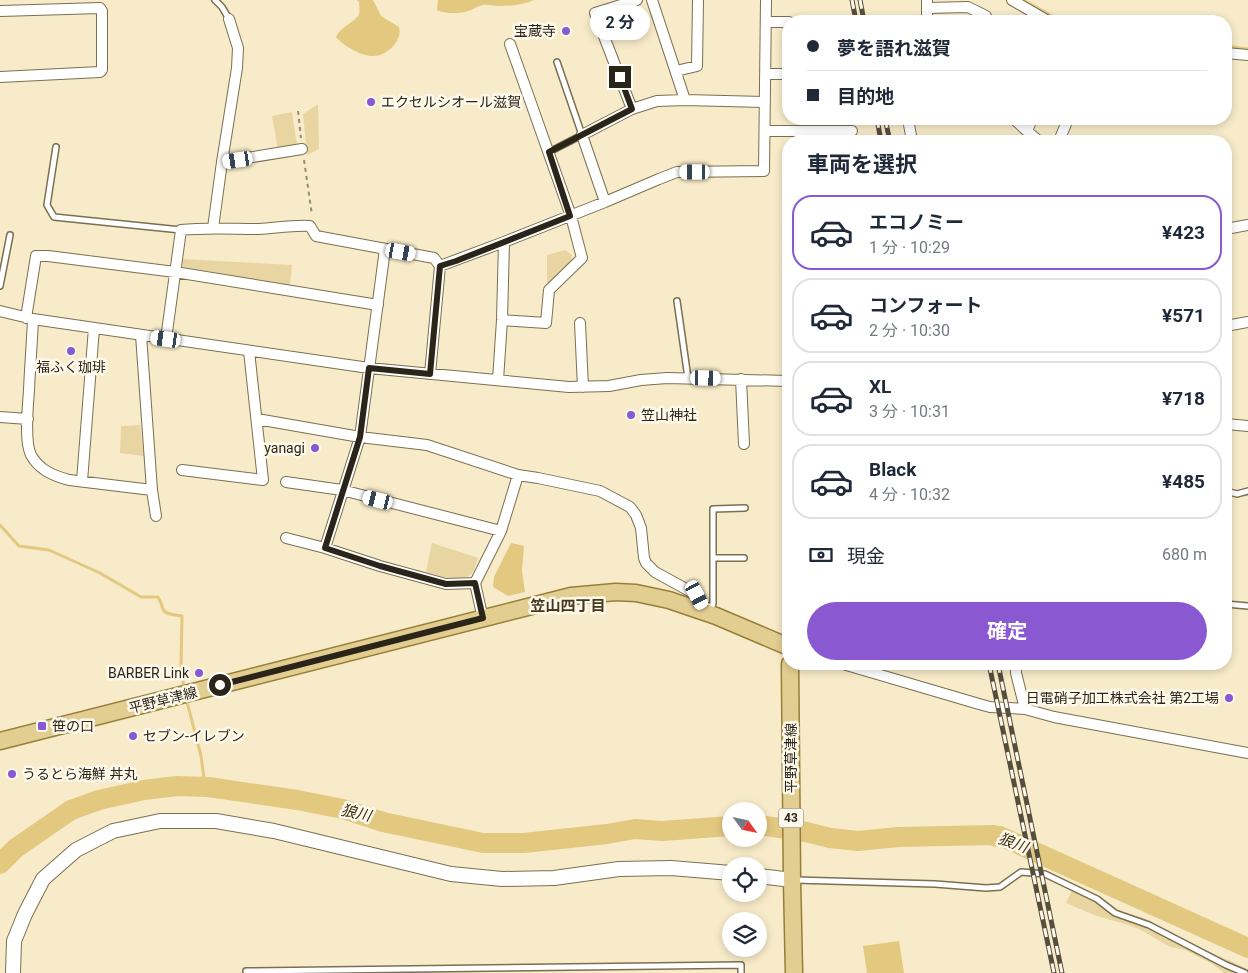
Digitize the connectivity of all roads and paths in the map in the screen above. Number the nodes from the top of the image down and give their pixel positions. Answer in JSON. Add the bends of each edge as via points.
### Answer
{"nodes":[{"id":1,"x":215,"y":0,"type":"edge"},
{"id":2,"x":637,"y":0,"type":"edge"},
{"id":3,"x":652,"y":0,"type":"edge"},
{"id":4,"x":698,"y":0,"type":"edge"},
{"id":5,"x":766,"y":0,"type":"edge"},
{"id":6,"x":1012,"y":0,"type":"edge"},
{"id":7,"x":927,"y":4,"type":"edge"},
{"id":8,"x":0,"y":11,"type":"edge"},
{"id":9,"x":984,"y":15,"type":"edge"},
{"id":10,"x":1038,"y":15,"type":"edge"},
{"id":11,"x":229,"y":19,"type":"joint"},
{"id":12,"x":766,"y":22,"type":"junction"},
{"id":13,"x":782,"y":22,"type":"edge"},
{"id":14,"x":510,"y":44,"type":"dead end"},
{"id":15,"x":1232,"y":54,"type":"edge"},
{"id":16,"x":1248,"y":55,"type":"edge"},
{"id":17,"x":557,"y":62,"type":"dead end"},
{"id":18,"x":676,"y":71,"type":"junction"},
{"id":19,"x":766,"y":74,"type":"junction"},
{"id":20,"x":782,"y":74,"type":"edge"},
{"id":21,"x":0,"y":77,"type":"edge"},
{"id":22,"x":685,"y":100,"type":"junction"},
{"id":23,"x":765,"y":102,"type":"junction"},
{"id":24,"x":632,"y":109,"type":"junction"},
{"id":25,"x":298,"y":111,"type":"dead end"},
{"id":26,"x":1020,"y":125,"type":"edge"},
{"id":27,"x":1029,"y":125,"type":"edge"},
{"id":28,"x":765,"y":131,"type":"junction"},
{"id":29,"x":852,"y":131,"type":"dead end"},
{"id":30,"x":1026,"y":132,"type":"junction"},
{"id":31,"x":582,"y":135,"type":"junction"},
{"id":32,"x":804,"y":135,"type":"edge"},
{"id":33,"x":822,"y":135,"type":"edge"},
{"id":34,"x":1030,"y":135,"type":"edge"},
{"id":35,"x":56,"y":147,"type":"dead end"},
{"id":36,"x":302,"y":149,"type":"junction"},
{"id":37,"x":549,"y":152,"type":"junction"},
{"id":38,"x":222,"y":162,"type":"junction"},
{"id":39,"x":606,"y":202,"type":"junction"},
{"id":40,"x":570,"y":216,"type":"junction"},
{"id":41,"x":1248,"y":225,"type":"edge"},
{"id":42,"x":310,"y":226,"type":"junction"},
{"id":43,"x":213,"y":228,"type":"junction"},
{"id":44,"x":1232,"y":229,"type":"edge"},
{"id":45,"x":181,"y":230,"type":"junction"},
{"id":46,"x":10,"y":235,"type":"dead end"},
{"id":47,"x":504,"y":242,"type":"junction"},
{"id":48,"x":385,"y":249,"type":"junction"},
{"id":49,"x":440,"y":266,"type":"junction"},
{"id":50,"x":175,"y":272,"type":"junction"},
{"id":51,"x":0,"y":286,"type":"edge"},
{"id":52,"x":677,"y":300,"type":"dead end"},
{"id":53,"x":378,"y":305,"type":"junction"},
{"id":54,"x":0,"y":311,"type":"edge"},
{"id":55,"x":30,"y":318,"type":"junction"},
{"id":56,"x":502,"y":320,"type":"junction"},
{"id":57,"x":1248,"y":322,"type":"edge"},
{"id":58,"x":580,"y":323,"type":"dead end"},
{"id":59,"x":1232,"y":325,"type":"edge"},
{"id":60,"x":94,"y":328,"type":"junction"},
{"id":61,"x":141,"y":335,"type":"junction"},
{"id":62,"x":166,"y":339,"type":"junction"},
{"id":63,"x":249,"y":351,"type":"junction"},
{"id":64,"x":369,"y":368,"type":"junction"},
{"id":65,"x":430,"y":374,"type":"junction"},
{"id":66,"x":688,"y":378,"type":"junction"},
{"id":67,"x":740,"y":379,"type":"junction"},
{"id":68,"x":498,"y":380,"type":"junction"},
{"id":69,"x":782,"y":381,"type":"edge"},
{"id":70,"x":583,"y":387,"type":"junction"},
{"id":71,"x":0,"y":417,"type":"edge"},
{"id":72,"x":28,"y":419,"type":"junction"},
{"id":73,"x":257,"y":419,"type":"junction"},
{"id":74,"x":1232,"y":425,"type":"edge"},
{"id":75,"x":1248,"y":426,"type":"edge"},
{"id":76,"x":360,"y":437,"type":"junction"},
{"id":77,"x":744,"y":444,"type":"dead end"},
{"id":78,"x":182,"y":470,"type":"dead end"},
{"id":79,"x":518,"y":475,"type":"junction"},
{"id":80,"x":82,"y":481,"type":"junction"},
{"id":81,"x":286,"y":482,"type":"dead end"},
{"id":82,"x":152,"y":490,"type":"junction"},
{"id":83,"x":342,"y":490,"type":"junction"},
{"id":84,"x":1248,"y":491,"type":"edge"},
{"id":85,"x":1232,"y":493,"type":"edge"},
{"id":86,"x":745,"y":508,"type":"dead end"},
{"id":87,"x":156,"y":516,"type":"dead end"},
{"id":88,"x":501,"y":532,"type":"junction"},
{"id":89,"x":286,"y":538,"type":"dead end"},
{"id":90,"x":325,"y":548,"type":"junction"},
{"id":91,"x":713,"y":558,"type":"junction"},
{"id":92,"x":744,"y":558,"type":"dead end"},
{"id":93,"x":475,"y":583,"type":"junction"},
{"id":94,"x":1232,"y":605,"type":"edge"},
{"id":95,"x":1248,"y":606,"type":"edge"},
{"id":96,"x":713,"y":613,"type":"junction"},
{"id":97,"x":483,"y":618,"type":"junction"},
{"id":98,"x":782,"y":644,"type":"edge"},
{"id":99,"x":790,"y":670,"type":"edge"},
{"id":100,"x":863,"y":670,"type":"edge"},
{"id":101,"x":1016,"y":670,"type":"edge"},
{"id":102,"x":1025,"y":709,"type":"junction"},
{"id":103,"x":0,"y":741,"type":"edge"},
{"id":104,"x":1248,"y":753,"type":"edge"},
{"id":105,"x":722,"y":872,"type":"edge"},
{"id":106,"x":767,"y":877,"type":"edge"},
{"id":107,"x":792,"y":880,"type":"junction"},
{"id":108,"x":246,"y":971,"type":"dead end"},
{"id":109,"x":13,"y":973,"type":"edge"},
{"id":110,"x":741,"y":973,"type":"edge"},
{"id":111,"x":794,"y":973,"type":"edge"},
{"id":112,"x":1245,"y":973,"type":"edge"}],
"edges":[{"from":1,"to":11,"type":"lane"},
{"from":2,"to":24,"type":"street","via":[[595,13]]},
{"from":3,"to":18,"type":"street"},
{"from":4,"to":18,"type":"street","via":[[697,66]]},
{"from":5,"to":12,"type":"street"},
{"from":6,"to":10,"type":"street"},
{"from":7,"to":9,"type":"street","via":[[968,7]]},
{"from":8,"to":21,"type":"street","via":[[100,8],[102,70]]},
{"from":11,"to":38,"type":"street","via":[[238,54]]},
{"from":12,"to":13,"type":"street"},
{"from":12,"to":19,"type":"street"},
{"from":14,"to":37,"type":"street"},
{"from":15,"to":16,"type":"street"},
{"from":17,"to":31,"type":"lane"},
{"from":18,"to":22,"type":"street"},
{"from":19,"to":20,"type":"street"},
{"from":19,"to":23,"type":"street"},
{"from":22,"to":23,"type":"street"},
{"from":22,"to":24,"type":"street","via":[[657,101]]},
{"from":23,"to":28,"type":"street"},
{"from":24,"to":31,"type":"street"},
{"from":25,"to":36,"type":"path"},
{"from":26,"to":30,"type":"street"},
{"from":27,"to":30,"type":"street"},
{"from":28,"to":32,"type":"street"},
{"from":28,"to":39,"type":"street","via":[[764,171],[677,172]]},
{"from":29,"to":33,"type":"street"},
{"from":30,"to":34,"type":"street"},
{"from":31,"to":37,"type":"lane"},
{"from":31,"to":39,"type":"street"},
{"from":35,"to":45,"type":"lane","via":[[47,205],[54,217]]},
{"from":36,"to":38,"type":"street"},
{"from":36,"to":42,"type":"path","via":[[312,216]]},
{"from":37,"to":40,"type":"street"},
{"from":38,"to":43,"type":"street"},
{"from":39,"to":40,"type":"street"},
{"from":40,"to":47,"type":"street"},
{"from":40,"to":56,"type":"street","via":[[582,258],[549,290],[546,323]]},
{"from":41,"to":44,"type":"street"},
{"from":42,"to":43,"type":"street"},
{"from":42,"to":48,"type":"street","via":[[316,236]]},
{"from":43,"to":45,"type":"street"},
{"from":45,"to":50,"type":"street"},
{"from":46,"to":51,"type":"lane"},
{"from":47,"to":49,"type":"street"},
{"from":47,"to":56,"type":"street"},
{"from":48,"to":49,"type":"street","via":[[434,258]]},
{"from":48,"to":53,"type":"street"},
{"from":49,"to":65,"type":"street"},
{"from":50,"to":53,"type":"street"},
{"from":50,"to":55,"type":"street","via":[[36,256]]},
{"from":50,"to":62,"type":"street"},
{"from":52,"to":66,"type":"lane"},
{"from":53,"to":64,"type":"street"},
{"from":54,"to":55,"type":"street"},
{"from":55,"to":60,"type":"street"},
{"from":55,"to":72,"type":"street"},
{"from":56,"to":68,"type":"street"},
{"from":57,"to":59,"type":"street"},
{"from":58,"to":70,"type":"street"},
{"from":60,"to":61,"type":"street"},
{"from":60,"to":80,"type":"street"},
{"from":61,"to":62,"type":"street"},
{"from":61,"to":82,"type":"street"},
{"from":62,"to":63,"type":"street"},
{"from":63,"to":64,"type":"street"},
{"from":63,"to":73,"type":"street"},
{"from":64,"to":65,"type":"street"},
{"from":64,"to":76,"type":"street"},
{"from":65,"to":68,"type":"street"},
{"from":66,"to":67,"type":"street"},
{"from":66,"to":70,"type":"street"},
{"from":67,"to":69,"type":"street"},
{"from":67,"to":77,"type":"street"},
{"from":68,"to":70,"type":"street"},
{"from":71,"to":72,"type":"street"},
{"from":72,"to":80,"type":"street","via":[[30,454],[36,463],[58,477]]},
{"from":73,"to":76,"type":"street"},
{"from":73,"to":78,"type":"street","via":[[263,480]]},
{"from":74,"to":75,"type":"street"},
{"from":76,"to":79,"type":"street","via":[[427,445]]},
{"from":76,"to":83,"type":"street"},
{"from":79,"to":88,"type":"street"},
{"from":79,"to":96,"type":"street","via":[[600,491],[630,507],[641,528],[646,563],[655,572],[697,595],[702,605]]},
{"from":80,"to":82,"type":"street"},
{"from":81,"to":83,"type":"street"},
{"from":82,"to":87,"type":"street"},
{"from":83,"to":88,"type":"street"},
{"from":83,"to":90,"type":"street"},
{"from":84,"to":85,"type":"lane"},
{"from":86,"to":91,"type":"lane","via":[[713,509]]},
{"from":88,"to":93,"type":"street"},
{"from":89,"to":90,"type":"street"},
{"from":90,"to":93,"type":"street","via":[[446,584]]},
{"from":91,"to":92,"type":"lane"},
{"from":91,"to":96,"type":"lane"},
{"from":93,"to":97,"type":"street"},
{"from":94,"to":95,"type":"lane"},
{"from":96,"to":97,"type":"main road","name":"平野草津線","via":[[669,600],[616,592],[571,596]]},
{"from":96,"to":98,"type":"main road","name":"平野草津線"},
{"from":97,"to":103,"type":"main road","name":"平野草津線"},
{"from":99,"to":107,"type":"main road","name":"平野草津線","number":"43"},
{"from":100,"to":102,"type":"street","via":[[978,704]]},
{"from":101,"to":102,"type":"street"},
{"from":102,"to":104,"type":"street"},
{"from":105,"to":109,"type":"street","via":[[671,868],[619,869],[554,878],[502,879],[451,874],[274,831],[216,821],[160,821],[113,831],[76,850],[43,880],[24,914],[14,941]]},
{"from":106,"to":107,"type":"street"},
{"from":107,"to":111,"type":"main road","name":"平野草津線","number":"43"},
{"from":107,"to":112,"type":"lane","via":[[986,888],[1000,887],[1021,872],[1046,874],[1097,898],[1115,913],[1149,925]]},
{"from":108,"to":110,"type":"lane","via":[[741,965]]}]}
